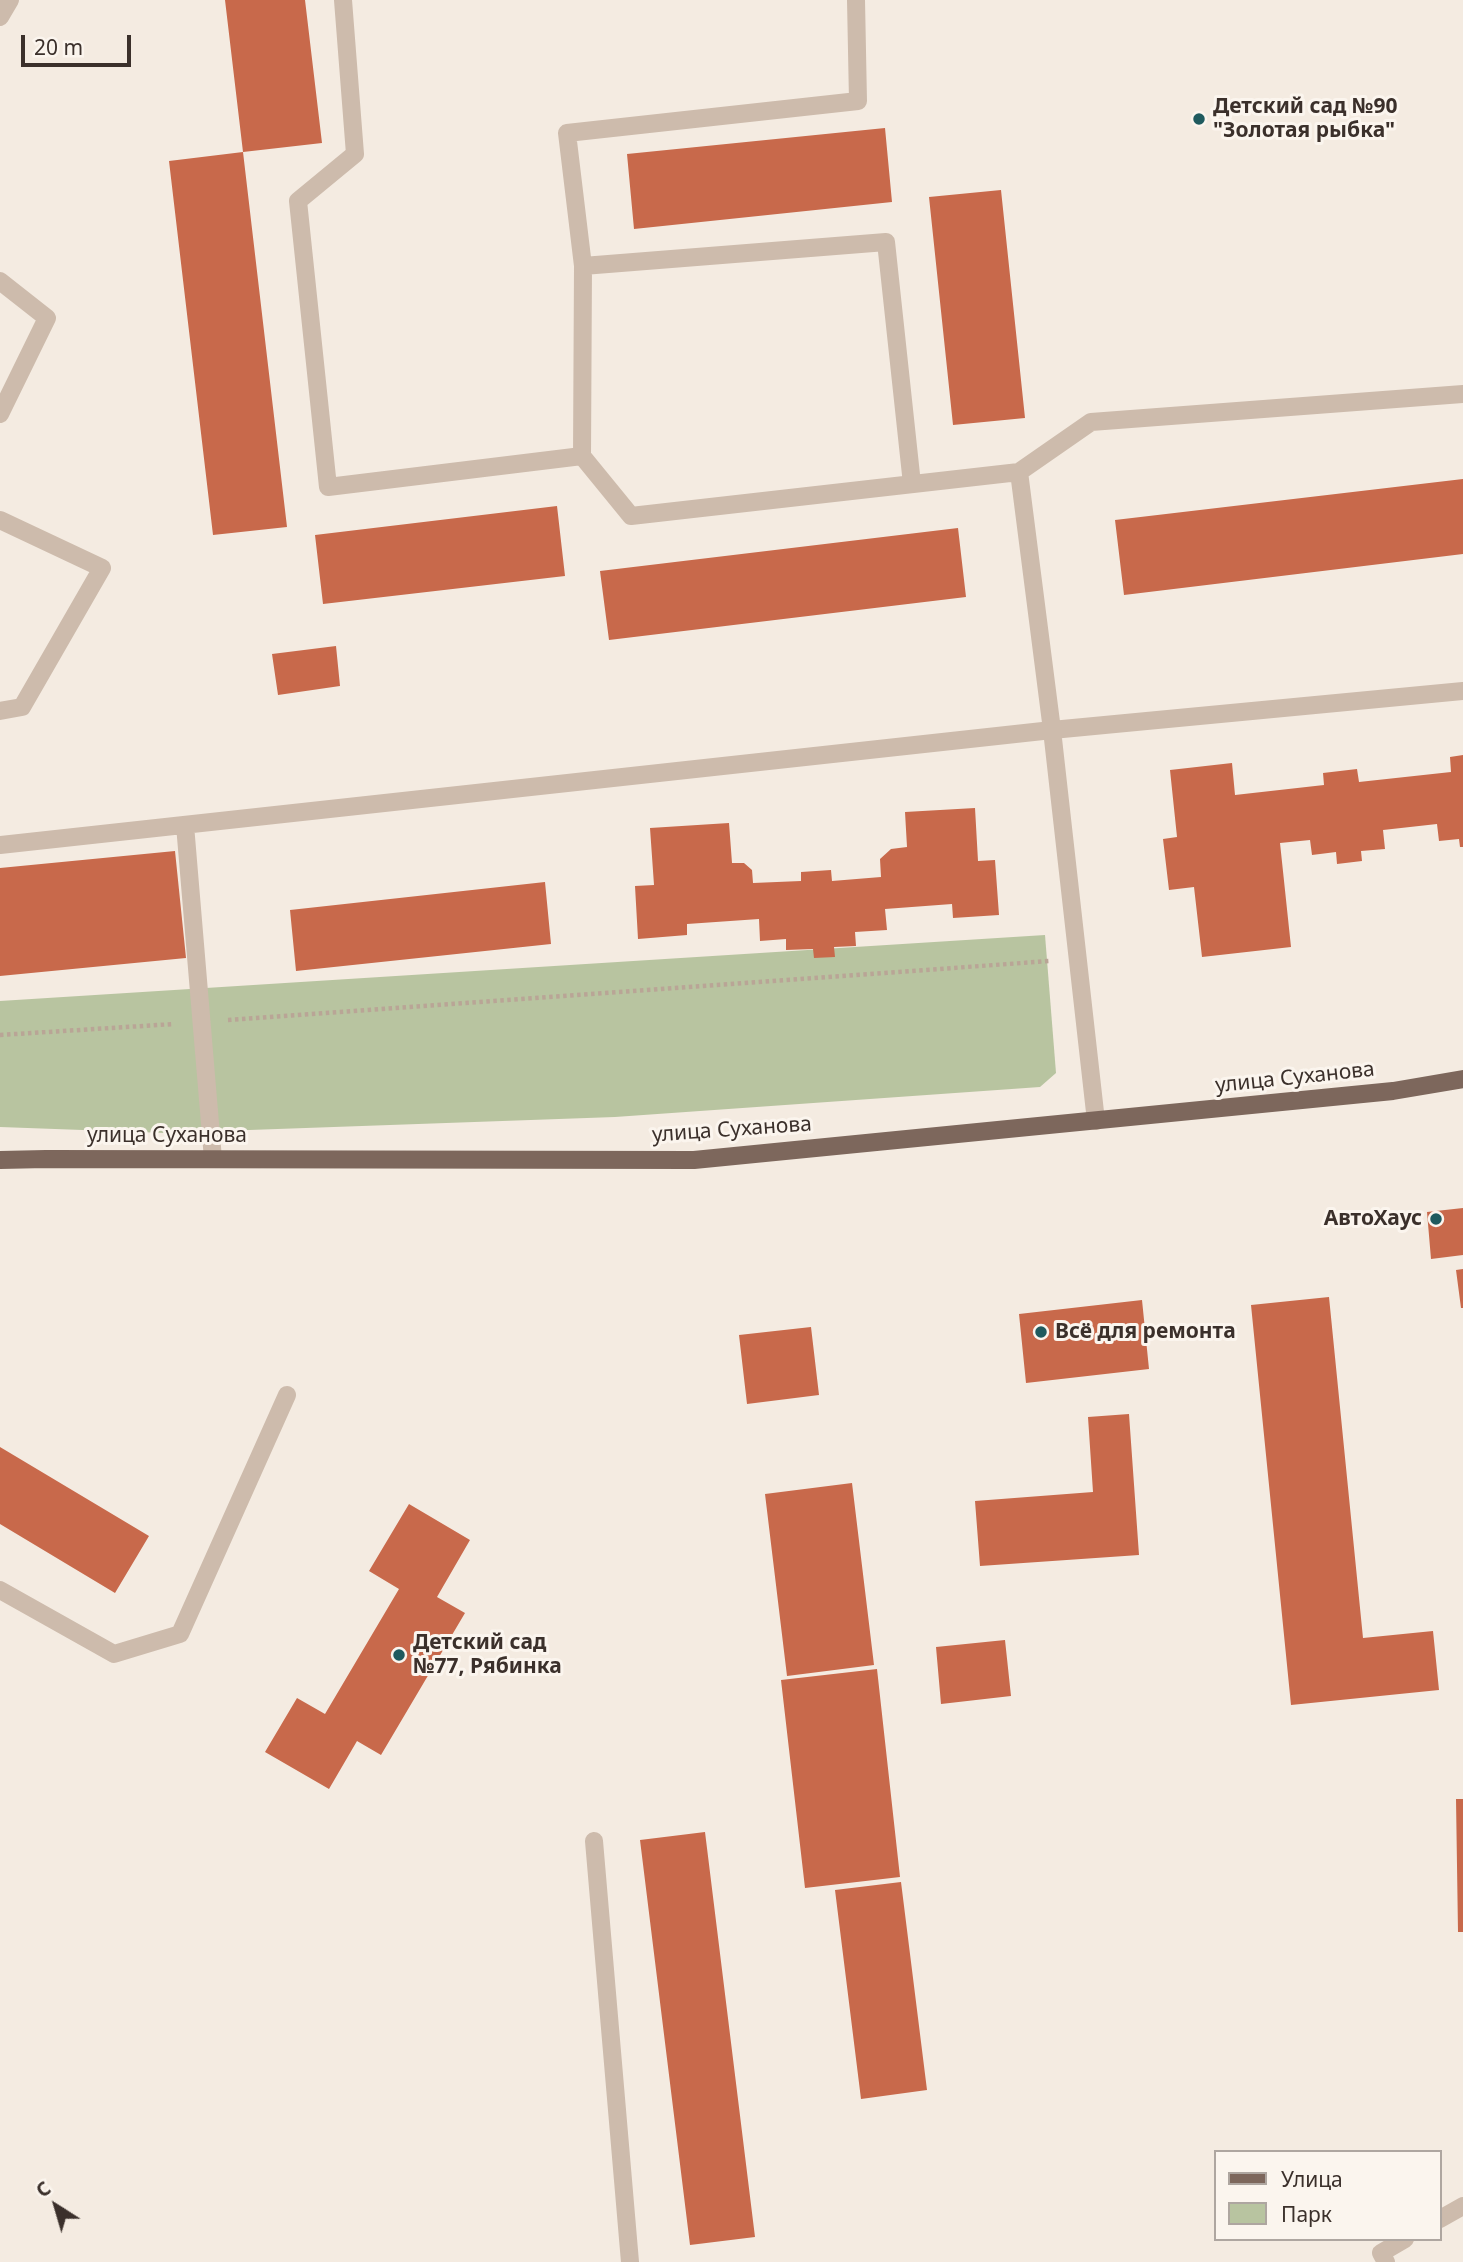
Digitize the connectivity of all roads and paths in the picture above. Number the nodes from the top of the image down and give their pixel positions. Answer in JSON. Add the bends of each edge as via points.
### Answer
{"nodes":[{"id":1,"x":10,"y":0,"type":"edge"},
{"id":2,"x":344,"y":0,"type":"edge"},
{"id":3,"x":856,"y":0,"type":"edge"},
{"id":4,"x":0,"y":17,"type":"edge"},
{"id":5,"x":583,"y":267,"type":"junction"},
{"id":6,"x":0,"y":281,"type":"edge"},
{"id":7,"x":1463,"y":394,"type":"edge"},
{"id":8,"x":0,"y":414,"type":"edge"},
{"id":9,"x":582,"y":456,"type":"junction"},
{"id":10,"x":1018,"y":472,"type":"junction"},
{"id":11,"x":912,"y":484,"type":"junction"},
{"id":12,"x":0,"y":520,"type":"edge"},
{"id":13,"x":1463,"y":691,"type":"edge"},
{"id":14,"x":0,"y":711,"type":"edge"},
{"id":15,"x":1052,"y":730,"type":"junction"},
{"id":16,"x":185,"y":825,"type":"junction"},
{"id":17,"x":0,"y":845,"type":"edge"},
{"id":18,"x":1078,"y":959,"type":"junction"},
{"id":19,"x":201,"y":1022,"type":"junction"},
{"id":20,"x":0,"y":1035,"type":"edge"},
{"id":21,"x":1463,"y":1079,"type":"edge"},
{"id":22,"x":1096,"y":1121,"type":"junction"},
{"id":23,"x":213,"y":1159,"type":"junction"},
{"id":24,"x":0,"y":1160,"type":"edge"},
{"id":25,"x":287,"y":1395,"type":"dead end"},
{"id":26,"x":0,"y":1590,"type":"edge"},
{"id":27,"x":594,"y":1841,"type":"dead end"},
{"id":28,"x":1463,"y":2207,"type":"edge"},
{"id":29,"x":1442,"y":2218,"type":"edge"},
{"id":30,"x":1402,"y":2241,"type":"edge"},
{"id":31,"x":630,"y":2262,"type":"edge"},
{"id":32,"x":1387,"y":2262,"type":"edge"}],
"edges":[{"from":1,"to":4,"type":"lane"},
{"from":2,"to":9,"type":"lane","via":[[355,154],[298,201],[328,487]]},
{"from":3,"to":5,"type":"lane","via":[[858,101],[567,133]]},
{"from":5,"to":9,"type":"lane"},
{"from":5,"to":11,"type":"lane","via":[[886,242]]},
{"from":6,"to":8,"type":"lane","via":[[47,318]]},
{"from":7,"to":10,"type":"lane","via":[[1091,422]]},
{"from":9,"to":11,"type":"lane","via":[[631,516]]},
{"from":10,"to":11,"type":"lane"},
{"from":10,"to":15,"type":"lane"},
{"from":12,"to":14,"type":"lane","via":[[102,569],[22,707]]},
{"from":13,"to":15,"type":"lane"},
{"from":15,"to":16,"type":"lane"},
{"from":15,"to":18,"type":"lane"},
{"from":16,"to":17,"type":"lane"},
{"from":16,"to":19,"type":"lane"},
{"from":18,"to":19,"type":"path"},
{"from":18,"to":22,"type":"lane"},
{"from":19,"to":20,"type":"path"},
{"from":19,"to":23,"type":"lane"},
{"from":21,"to":22,"type":"main road","name":"улица Суханова","via":[[1393,1091]]},
{"from":22,"to":23,"type":"main road","name":"улица Суханова","via":[[694,1160]]},
{"from":23,"to":24,"type":"main road","name":"улица Суханова"},
{"from":25,"to":26,"type":"lane","via":[[180,1634],[114,1654]]},
{"from":27,"to":31,"type":"lane"},
{"from":28,"to":29,"type":"lane"},
{"from":30,"to":32,"type":"lane","via":[[1381,2253]]}]}
